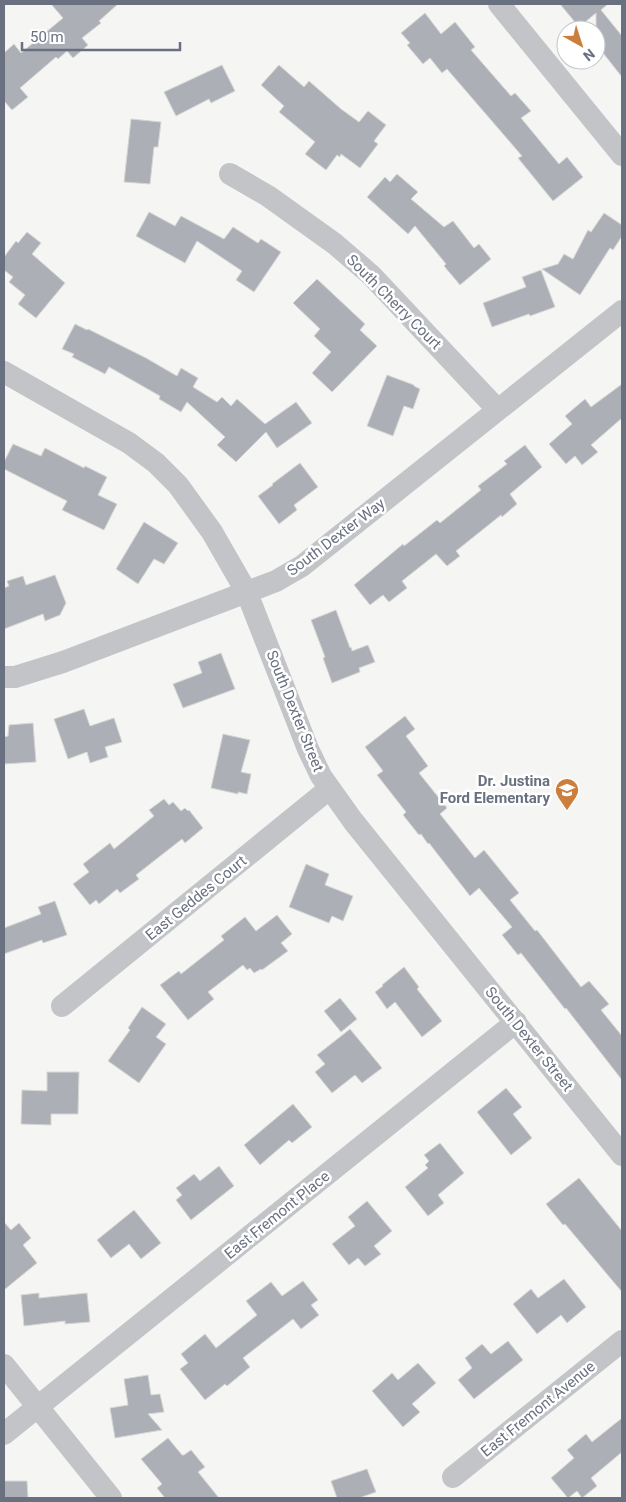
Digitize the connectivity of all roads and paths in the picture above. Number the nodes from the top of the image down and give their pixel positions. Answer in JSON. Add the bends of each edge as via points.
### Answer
{"nodes":[{"id":1,"x":499,"y":4,"type":"edge"},
{"id":2,"x":622,"y":155,"type":"edge"},
{"id":3,"x":230,"y":174,"type":"dead end"},
{"id":4,"x":622,"y":311,"type":"edge"},
{"id":5,"x":4,"y":372,"type":"edge"},
{"id":6,"x":497,"y":409,"type":"junction"},
{"id":7,"x":247,"y":593,"type":"junction"},
{"id":8,"x":4,"y":677,"type":"edge"},
{"id":9,"x":329,"y":790,"type":"junction"},
{"id":10,"x":62,"y":1006,"type":"dead end"},
{"id":11,"x":516,"y":1022,"type":"junction"},
{"id":12,"x":622,"y":1155,"type":"edge"},
{"id":13,"x":622,"y":1341,"type":"edge"},
{"id":14,"x":4,"y":1365,"type":"edge"},
{"id":15,"x":38,"y":1407,"type":"junction"},
{"id":16,"x":4,"y":1434,"type":"edge"},
{"id":17,"x":453,"y":1477,"type":"dead end"},
{"id":18,"x":111,"y":1498,"type":"edge"}],
"edges":[{"from":1,"to":2,"type":"street"},
{"from":3,"to":6,"type":"street","name":"South Cherry Court","via":[[335,244],[371,275]]},
{"from":4,"to":6,"type":"street","name":"South Dexter Way"},
{"from":5,"to":7,"type":"street","name":"South Dexter Street","via":[[128,443],[156,463],[178,485],[212,532]]},
{"from":6,"to":7,"type":"street","name":"South Dexter Way","via":[[302,566]]},
{"from":7,"to":8,"type":"street","name":"South Dexter Way","via":[[63,662],[15,677]]},
{"from":7,"to":9,"type":"street","name":"South Dexter Street","via":[[308,749]]},
{"from":9,"to":10,"type":"street","name":"East Geddes Court"},
{"from":9,"to":11,"type":"street","name":"South Dexter Street"},
{"from":11,"to":12,"type":"street","name":"South Dexter Street"},
{"from":11,"to":15,"type":"street","name":"East Fremont Place"},
{"from":13,"to":17,"type":"street","name":"East Fremont Avenue"},
{"from":14,"to":15,"type":"street"},
{"from":15,"to":16,"type":"street","name":"East Fremont Place"},
{"from":15,"to":18,"type":"street"}]}
